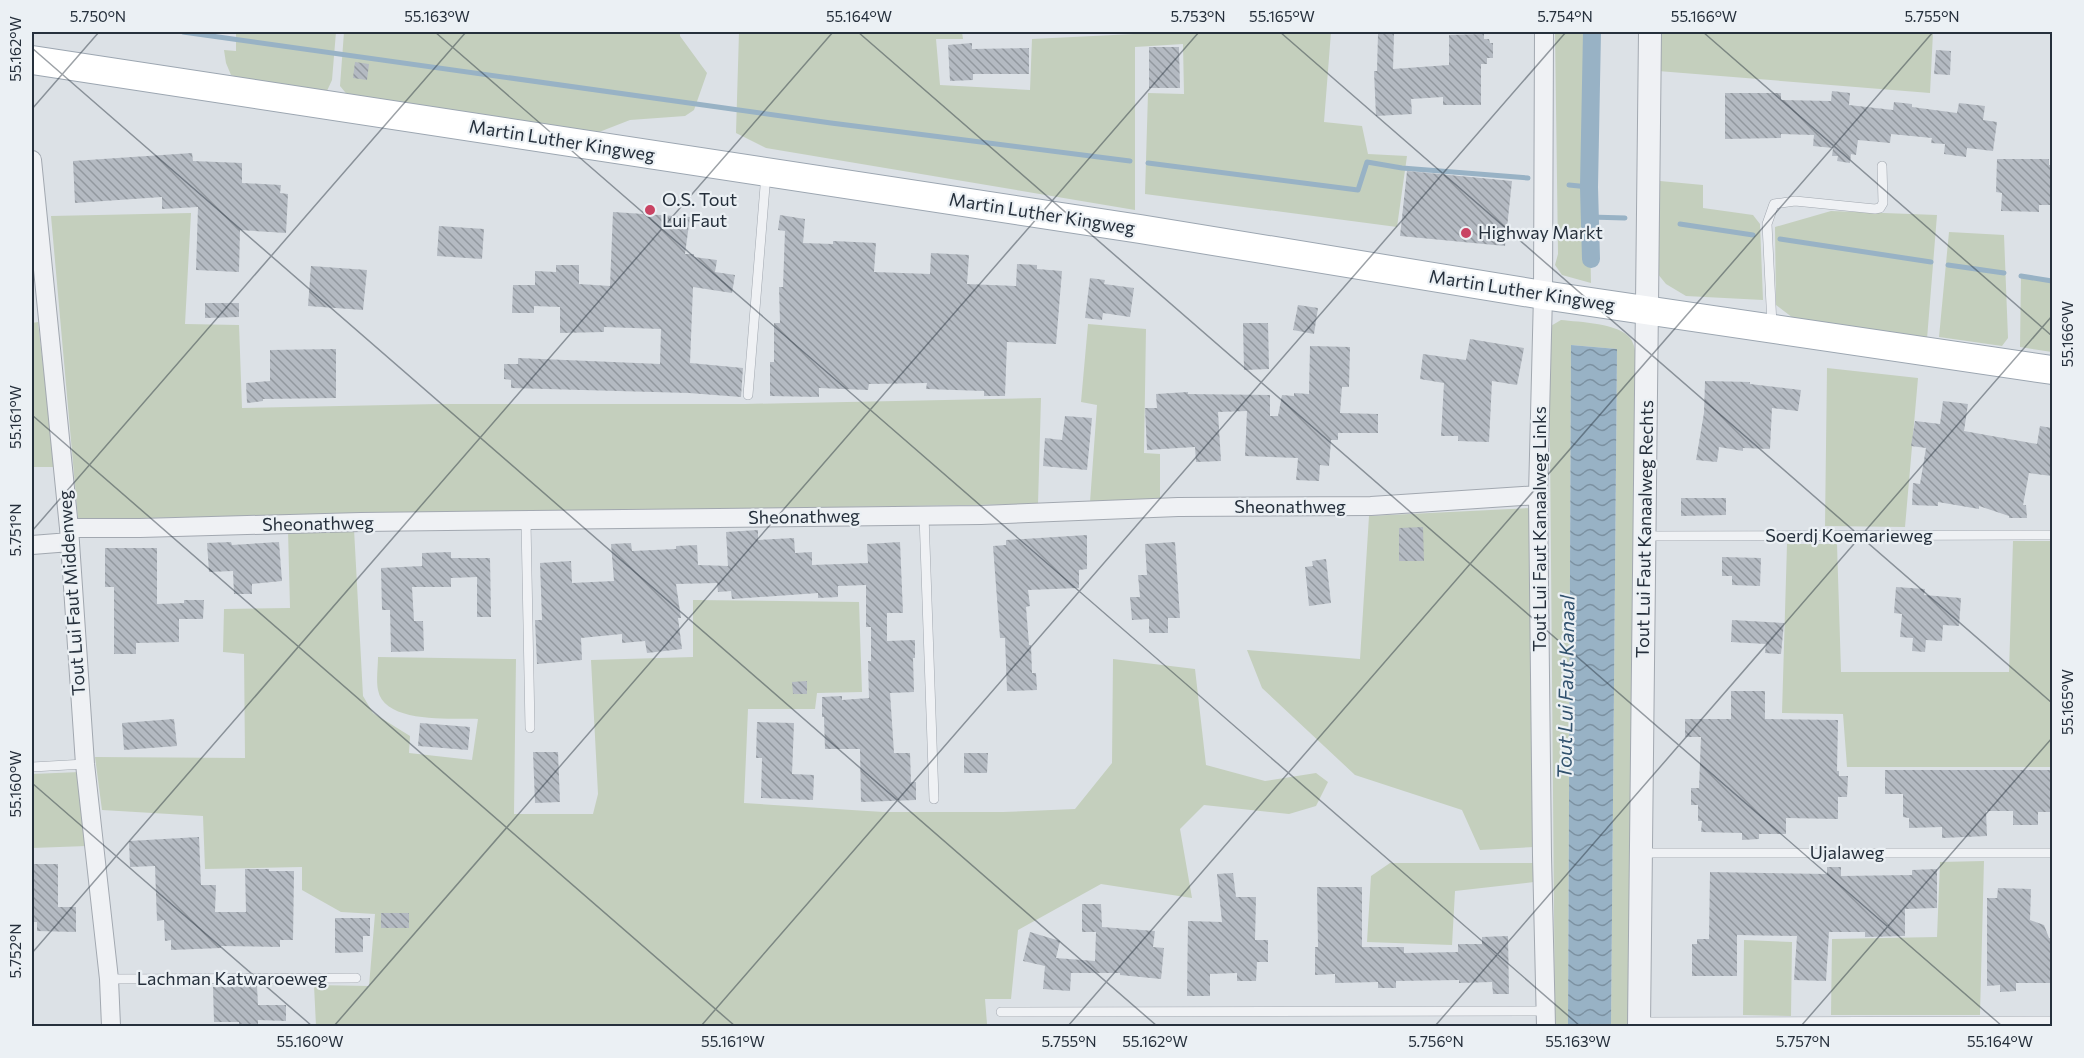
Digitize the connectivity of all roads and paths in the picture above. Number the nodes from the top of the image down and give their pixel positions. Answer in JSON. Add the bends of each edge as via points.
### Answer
{"nodes":[{"id":1,"x":1544,"y":32,"type":"edge"},
{"id":2,"x":1650,"y":32,"type":"edge"},
{"id":3,"x":32,"y":60,"type":"edge"},
{"id":4,"x":1882,"y":166,"type":"dead end"},
{"id":5,"x":766,"y":172,"type":"junction"},
{"id":6,"x":32,"y":173,"type":"edge"},
{"id":7,"x":35,"y":240,"type":"edge"},
{"id":8,"x":1543,"y":295,"type":"junction"},
{"id":9,"x":1648,"y":311,"type":"junction"},
{"id":10,"x":1772,"y":328,"type":"junction"},
{"id":11,"x":2052,"y":370,"type":"edge"},
{"id":12,"x":748,"y":395,"type":"dead end"},
{"id":13,"x":1538,"y":495,"type":"junction"},
{"id":14,"x":924,"y":515,"type":"junction"},
{"id":15,"x":526,"y":522,"type":"junction"},
{"id":16,"x":69,"y":535,"type":"junction"},
{"id":17,"x":2052,"y":535,"type":"edge"},
{"id":18,"x":1645,"y":536,"type":"junction"},
{"id":19,"x":32,"y":544,"type":"edge"},
{"id":20,"x":530,"y":728,"type":"dead end"},
{"id":21,"x":85,"y":764,"type":"junction"},
{"id":22,"x":32,"y":767,"type":"edge"},
{"id":23,"x":934,"y":799,"type":"dead end"},
{"id":24,"x":2052,"y":853,"type":"edge"},
{"id":25,"x":1642,"y":854,"type":"junction"},
{"id":26,"x":356,"y":978,"type":"dead end"},
{"id":27,"x":109,"y":979,"type":"junction"},
{"id":28,"x":1001,"y":1012,"type":"dead end"},
{"id":29,"x":1546,"y":1019,"type":"edge"},
{"id":30,"x":2052,"y":1021,"type":"edge"},
{"id":31,"x":1639,"y":1024,"type":"edge"},
{"id":32,"x":111,"y":1026,"type":"edge"}],
"edges":[{"from":1,"to":8,"type":"street","name":"Tout Lui Faut Kanaalweg Links"},
{"from":2,"to":9,"type":"street","name":"Tout Lui Faut Kanaalweg Rechts"},
{"from":3,"to":5,"type":"main road","name":"Martin Luther Kingweg"},
{"from":4,"to":10,"type":"lane","via":[[1880,208],[1795,201],[1774,204],[1767,224]]},
{"from":5,"to":8,"type":"main road","name":"Martin Luther Kingweg"},
{"from":5,"to":12,"type":"lane"},
{"from":6,"to":7,"type":"street","name":"Tout Lui Faut Middenweg"},
{"from":7,"to":16,"type":"street","name":"Tout Lui Faut Middenweg"},
{"from":8,"to":9,"type":"main road","name":"Martin Luther Kingweg"},
{"from":8,"to":13,"type":"street","name":"Tout Lui Faut Kanaalweg Links"},
{"from":9,"to":10,"type":"main road","name":"Martin Luther Kingweg"},
{"from":9,"to":18,"type":"street","name":"Tout Lui Faut Kanaalweg Rechts"},
{"from":10,"to":11,"type":"main road","name":"Martin Luther Kingweg"},
{"from":13,"to":14,"type":"street","name":"Sheonathweg","via":[[1371,506]]},
{"from":13,"to":29,"type":"street","name":"Tout Lui Faut Kanaalweg Links"},
{"from":14,"to":15,"type":"street","name":"Sheonathweg"},
{"from":14,"to":23,"type":"lane"},
{"from":15,"to":16,"type":"street","name":"Sheonathweg","via":[[140,528]]},
{"from":15,"to":20,"type":"lane"},
{"from":16,"to":19,"type":"street","name":"Sheonathweg"},
{"from":16,"to":21,"type":"street","name":"Tout Lui Faut Middenweg"},
{"from":17,"to":18,"type":"lane","name":"Soerdj Koemarieweg"},
{"from":18,"to":25,"type":"street","name":"Tout Lui Faut Kanaalweg Rechts"},
{"from":21,"to":22,"type":"lane"},
{"from":21,"to":27,"type":"street","name":"Tout Lui Faut Middenweg"},
{"from":24,"to":25,"type":"lane","name":"Ujalaweg"},
{"from":25,"to":31,"type":"street","name":"Tout Lui Faut Kanaalweg Rechts"},
{"from":26,"to":27,"type":"lane","name":"Lachman Katwaroeweg"},
{"from":27,"to":32,"type":"street","name":"Tout Lui Faut Middenweg"},
{"from":28,"to":29,"type":"lane"},
{"from":30,"to":31,"type":"lane"}]}
